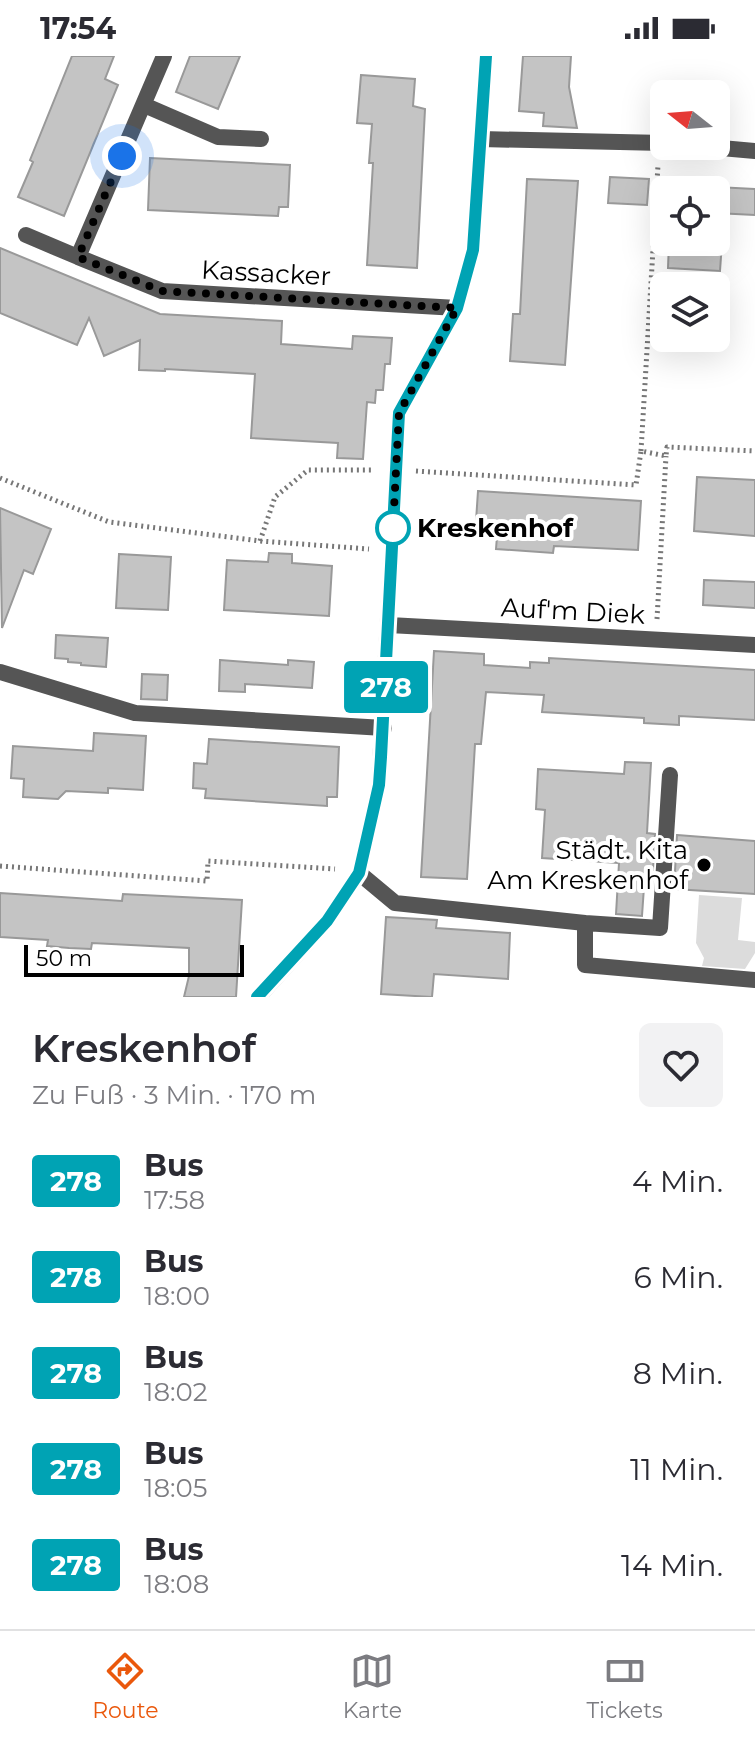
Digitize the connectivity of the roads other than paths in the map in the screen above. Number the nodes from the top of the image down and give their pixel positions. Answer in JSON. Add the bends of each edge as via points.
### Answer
{"nodes":[{"id":1,"x":164,"y":56,"type":"edge"},
{"id":2,"x":486,"y":56,"type":"edge"},
{"id":3,"x":144,"y":105,"type":"junction"},
{"id":4,"x":261,"y":139,"type":"dead end"},
{"id":5,"x":481,"y":139,"type":"junction"},
{"id":6,"x":650,"y":142,"type":"edge"},
{"id":7,"x":730,"y":149,"type":"edge"},
{"id":8,"x":755,"y":151,"type":"edge"},
{"id":9,"x":26,"y":235,"type":"dead end"},
{"id":10,"x":78,"y":257,"type":"junction"},
{"id":11,"x":457,"y":308,"type":"junction"},
{"id":12,"x":389,"y":625,"type":"junction"},
{"id":13,"x":755,"y":645,"type":"edge"},
{"id":14,"x":0,"y":672,"type":"edge"},
{"id":15,"x":384,"y":728,"type":"junction"},
{"id":16,"x":670,"y":775,"type":"dead end"},
{"id":17,"x":359,"y":873,"type":"junction"},
{"id":18,"x":585,"y":923,"type":"junction"},
{"id":19,"x":755,"y":980,"type":"edge"},
{"id":20,"x":258,"y":997,"type":"edge"}],
"edges":[{"from":1,"to":3,"type":"street"},
{"from":2,"to":5,"type":"street"},
{"from":3,"to":4,"type":"street","via":[[218,137]]},
{"from":3,"to":10,"type":"street"},
{"from":5,"to":6,"type":"street"},
{"from":5,"to":11,"type":"street","via":[[473,250]]},
{"from":7,"to":8,"type":"street"},
{"from":9,"to":10,"type":"street","name":"Kassacker"},
{"from":10,"to":11,"type":"street","name":"Kassacker","via":[[162,291]]},
{"from":11,"to":12,"type":"street","via":[[399,413]]},
{"from":12,"to":13,"type":"street","name":"Auf'm Diek"},
{"from":12,"to":15,"type":"street"},
{"from":14,"to":15,"type":"street","via":[[135,713]]},
{"from":15,"to":17,"type":"street","via":[[379,785]]},
{"from":16,"to":18,"type":"street","via":[[660,928]]},
{"from":17,"to":18,"type":"street","via":[[395,903]]},
{"from":17,"to":20,"type":"street","via":[[327,921]]},
{"from":18,"to":19,"type":"street","via":[[585,965]]}]}
